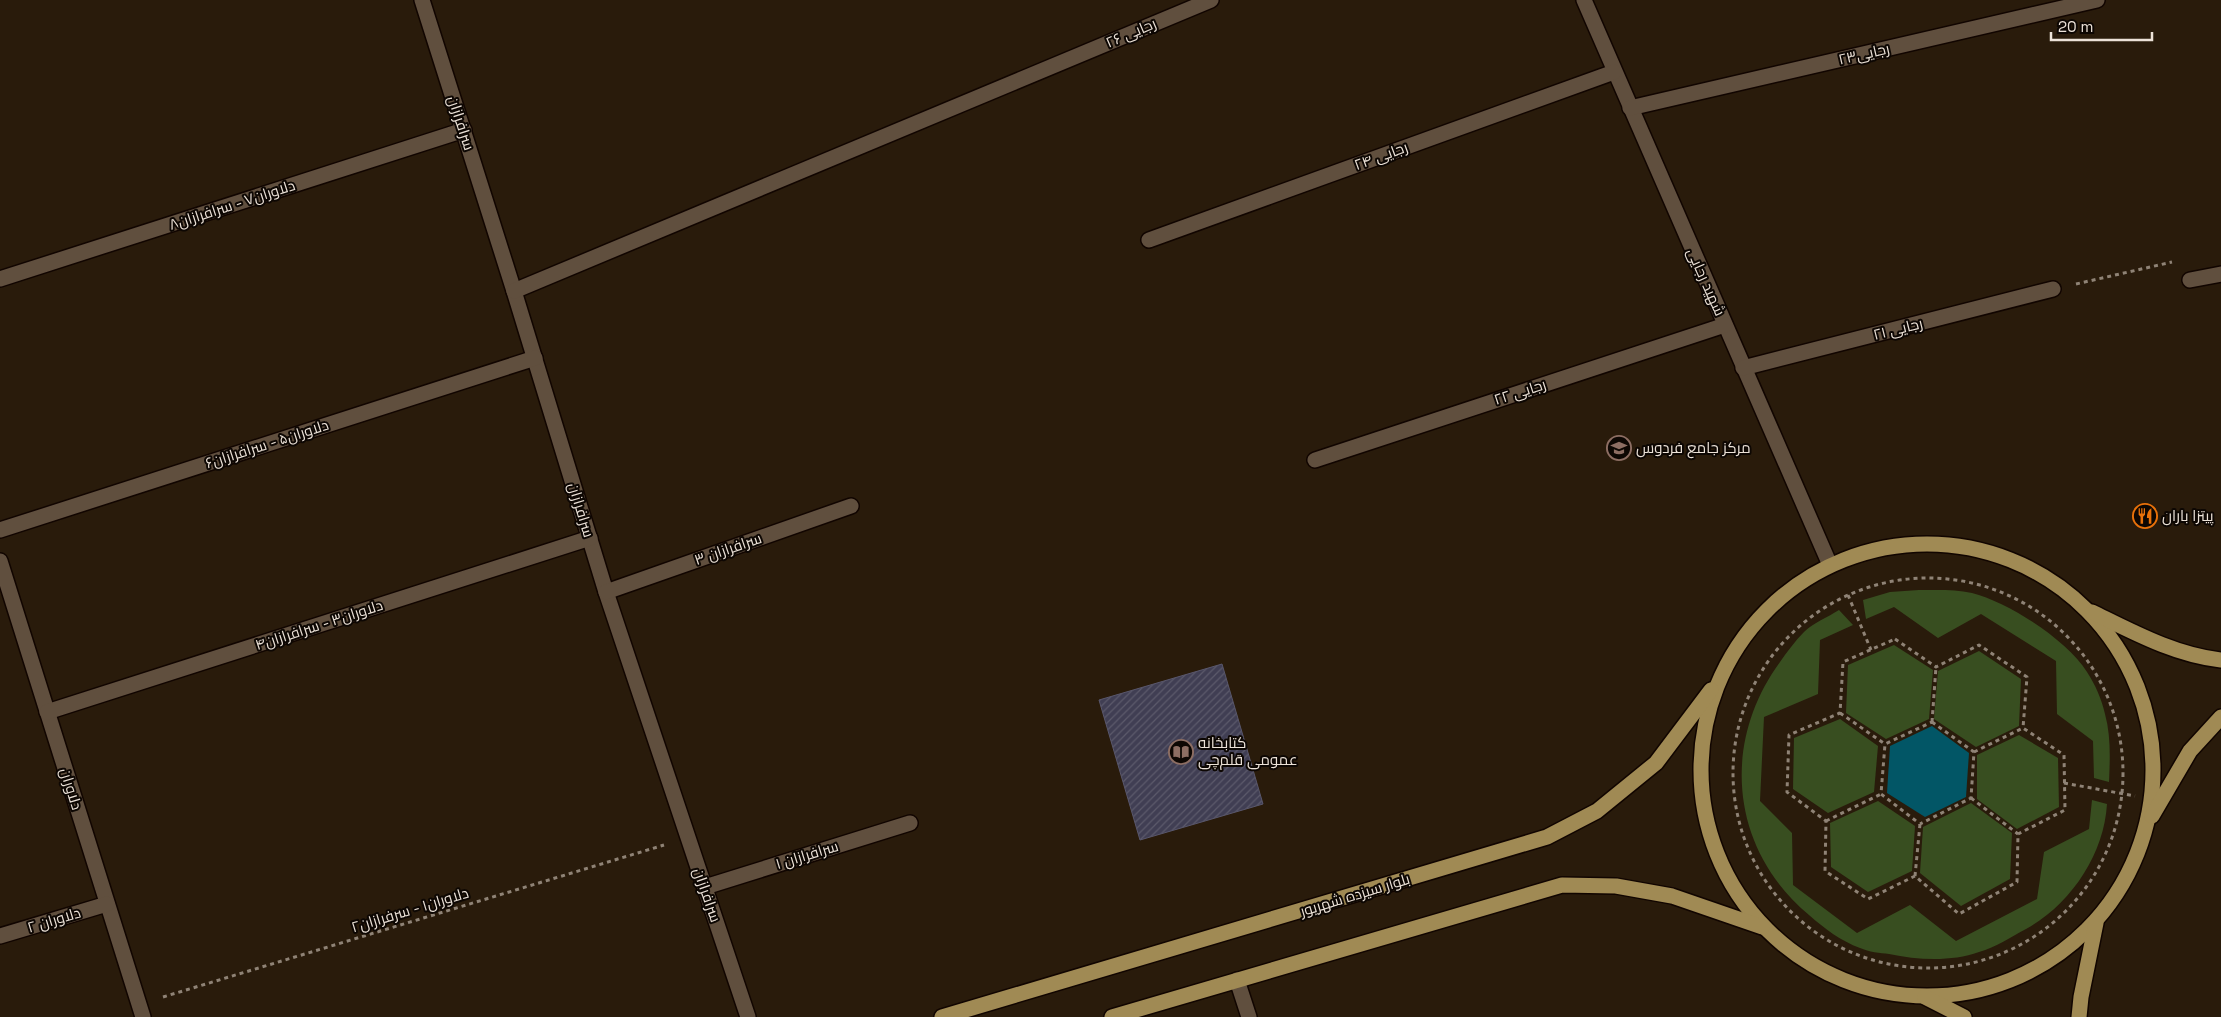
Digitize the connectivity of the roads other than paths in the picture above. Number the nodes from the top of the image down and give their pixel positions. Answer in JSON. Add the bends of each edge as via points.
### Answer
{"nodes":[{"id":1,"x":422,"y":0,"type":"edge"},
{"id":2,"x":1211,"y":0,"type":"edge"},
{"id":3,"x":1584,"y":0,"type":"edge"},
{"id":4,"x":2097,"y":0,"type":"edge"},
{"id":5,"x":1614,"y":72,"type":"junction"},
{"id":6,"x":1630,"y":108,"type":"junction"},
{"id":7,"x":464,"y":130,"type":"junction"},
{"id":8,"x":1149,"y":240,"type":"dead end"},
{"id":9,"x":2221,"y":274,"type":"edge"},
{"id":10,"x":0,"y":279,"type":"edge"},
{"id":11,"x":2190,"y":280,"type":"road end"},
{"id":12,"x":2053,"y":289,"type":"road end"},
{"id":13,"x":514,"y":291,"type":"junction"},
{"id":14,"x":1725,"y":325,"type":"junction"},
{"id":15,"x":535,"y":358,"type":"junction"},
{"id":16,"x":1743,"y":368,"type":"junction"},
{"id":17,"x":1314,"y":460,"type":"dead end"},
{"id":18,"x":851,"y":506,"type":"dead end"},
{"id":19,"x":0,"y":530,"type":"edge"},
{"id":20,"x":590,"y":538,"type":"junction"},
{"id":21,"x":0,"y":561,"type":"edge"},
{"id":22,"x":1830,"y":564,"type":"junction"},
{"id":23,"x":606,"y":592,"type":"junction"},
{"id":24,"x":2090,"y":611,"type":"junction"},
{"id":25,"x":2221,"y":660,"type":"edge"},
{"id":26,"x":1715,"y":685,"type":"junction"},
{"id":27,"x":48,"y":712,"type":"junction"},
{"id":28,"x":2221,"y":717,"type":"edge"},
{"id":29,"x":2150,"y":820,"type":"junction"},
{"id":30,"x":910,"y":823,"type":"dead end"},
{"id":31,"x":704,"y":887,"type":"junction"},
{"id":32,"x":107,"y":904,"type":"junction"},
{"id":33,"x":2096,"y":923,"type":"junction"},
{"id":34,"x":1762,"y":927,"type":"junction"},
{"id":35,"x":0,"y":936,"type":"edge"},
{"id":36,"x":1237,"y":980,"type":"junction"},
{"id":37,"x":1925,"y":997,"type":"junction"},
{"id":38,"x":140,"y":1011,"type":"edge"},
{"id":39,"x":748,"y":1017,"type":"edge"},
{"id":40,"x":942,"y":1017,"type":"edge"},
{"id":41,"x":1112,"y":1017,"type":"edge"},
{"id":42,"x":1249,"y":1017,"type":"edge"},
{"id":43,"x":1964,"y":1017,"type":"edge"},
{"id":44,"x":2079,"y":1017,"type":"edge"}],
"edges":[{"from":1,"to":7,"type":"street","name":"سرافرازان"},
{"from":2,"to":13,"type":"street","name":"رجایی ۲۶"},
{"from":3,"to":5,"type":"street","name":"شهید رجایی"},
{"from":4,"to":6,"type":"street","name":"رجایی۲۳"},
{"from":5,"to":6,"type":"street","name":"شهید رجایی"},
{"from":5,"to":8,"type":"street","name":"رجایی ۲۴"},
{"from":6,"to":14,"type":"street","name":"شهید رجایی"},
{"from":7,"to":10,"type":"street","name":"دلاوران۷ - سرافرازان۸"},
{"from":7,"to":13,"type":"street","name":"سرافرازان"},
{"from":9,"to":11,"type":"street"},
{"from":12,"to":16,"type":"street","name":"رجایی ۲۱"},
{"from":13,"to":15,"type":"street","name":"سرافرازان"},
{"from":14,"to":16,"type":"street","name":"شهید رجایی"},
{"from":14,"to":17,"type":"street","name":"رجایی ۲۲"},
{"from":15,"to":19,"type":"street","name":"دلاوران۵ - سرافرازان۶"},
{"from":15,"to":20,"type":"street","name":"سرافرازان"},
{"from":16,"to":22,"type":"street","name":"شهید رجایی"},
{"from":18,"to":23,"type":"street","name":"سرافرازان ۳"},
{"from":20,"to":23,"type":"street","name":"سرافرازان"},
{"from":20,"to":27,"type":"street","name":"دلاوران۳ - سرافرازان۴"},
{"from":21,"to":27,"type":"street","name":"دلاوران"},
{"from":22,"to":24,"type":"main road","via":[[1897,545],[1967,546],[2034,569]]},
{"from":22,"to":26,"type":"main road","via":[[1782,594],[1743,636]]},
{"from":23,"to":31,"type":"street","name":"سرافرازان"},
{"from":24,"to":25,"type":"main road","via":[[2153,641]]},
{"from":24,"to":29,"type":"main road","via":[[2133,672],[2154,745]]},
{"from":26,"to":34,"type":"main road","via":[[1700,748],[1703,813],[1724,874]]},
{"from":26,"to":40,"type":"main road","name":"بلوار سیزده شهریور","via":[[1656,763],[1597,811],[1547,837]]},
{"from":27,"to":32,"type":"street","name":"دلاوران"},
{"from":28,"to":29,"type":"main road","via":[[2190,751]]},
{"from":29,"to":33,"type":"main road","via":[[2130,875]]},
{"from":30,"to":31,"type":"street","name":"سرافرازان ۱"},
{"from":31,"to":39,"type":"street","name":"سرافرازان"},
{"from":32,"to":35,"type":"street","name":"دلاوران ۲"},
{"from":32,"to":38,"type":"street","name":"دلاوران"},
{"from":33,"to":37,"type":"main road","via":[[2046,964],[1988,989]]},
{"from":33,"to":44,"type":"main road"},
{"from":34,"to":36,"type":"main road","via":[[1672,896],[1616,886],[1562,885]]},
{"from":34,"to":37,"type":"main road","via":[[1809,965],[1865,989]]},
{"from":36,"to":41,"type":"main road"},
{"from":36,"to":42,"type":"street"},
{"from":37,"to":43,"type":"main road"}]}
